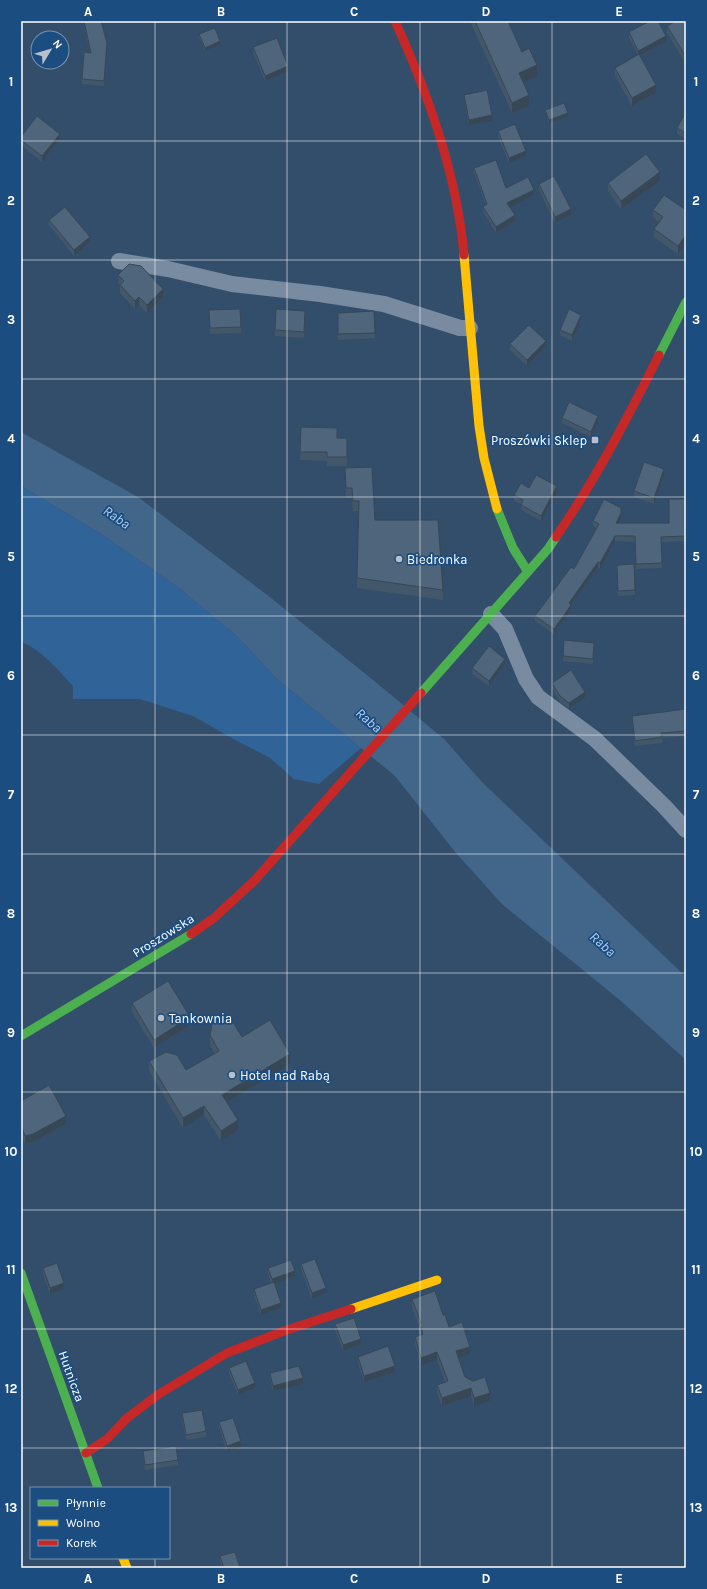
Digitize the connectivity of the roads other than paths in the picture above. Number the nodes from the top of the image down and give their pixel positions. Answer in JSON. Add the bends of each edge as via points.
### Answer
{"nodes":[{"id":1,"x":395,"y":21,"type":"edge"},
{"id":2,"x":119,"y":262,"type":"dead end"},
{"id":3,"x":686,"y":302,"type":"edge"},
{"id":4,"x":470,"y":328,"type":"junction"},
{"id":5,"x":528,"y":572,"type":"junction"},
{"id":6,"x":491,"y":614,"type":"junction"},
{"id":7,"x":686,"y":830,"type":"edge"},
{"id":8,"x":21,"y":1036,"type":"edge"},
{"id":9,"x":21,"y":1273,"type":"edge"},
{"id":10,"x":437,"y":1280,"type":"dead end"},
{"id":11,"x":86,"y":1453,"type":"junction"},
{"id":12,"x":98,"y":1487,"type":"edge"}],
"edges":[{"from":1,"to":4,"type":"street","via":[[424,86],[449,175],[462,234]]},
{"from":2,"to":4,"type":"street","via":[[168,269],[232,284],[384,304],[460,328]]},
{"from":3,"to":5,"type":"street","name":"Proszowska","via":[[593,481],[569,520]]},
{"from":4,"to":5,"type":"street","via":[[487,470],[501,522]]},
{"from":5,"to":6,"type":"street","name":"Proszowska"},
{"from":6,"to":7,"type":"street","via":[[505,629],[526,679],[538,697],[595,739]]},
{"from":6,"to":8,"type":"street","name":"Proszowska","via":[[299,832],[255,880],[214,918],[171,947]]},
{"from":9,"to":11,"type":"street","name":"Hutnicza"},
{"from":10,"to":11,"type":"street","via":[[284,1331],[227,1353],[159,1394],[127,1418],[107,1439]]},
{"from":11,"to":12,"type":"street","name":"Hutnicza"}]}
